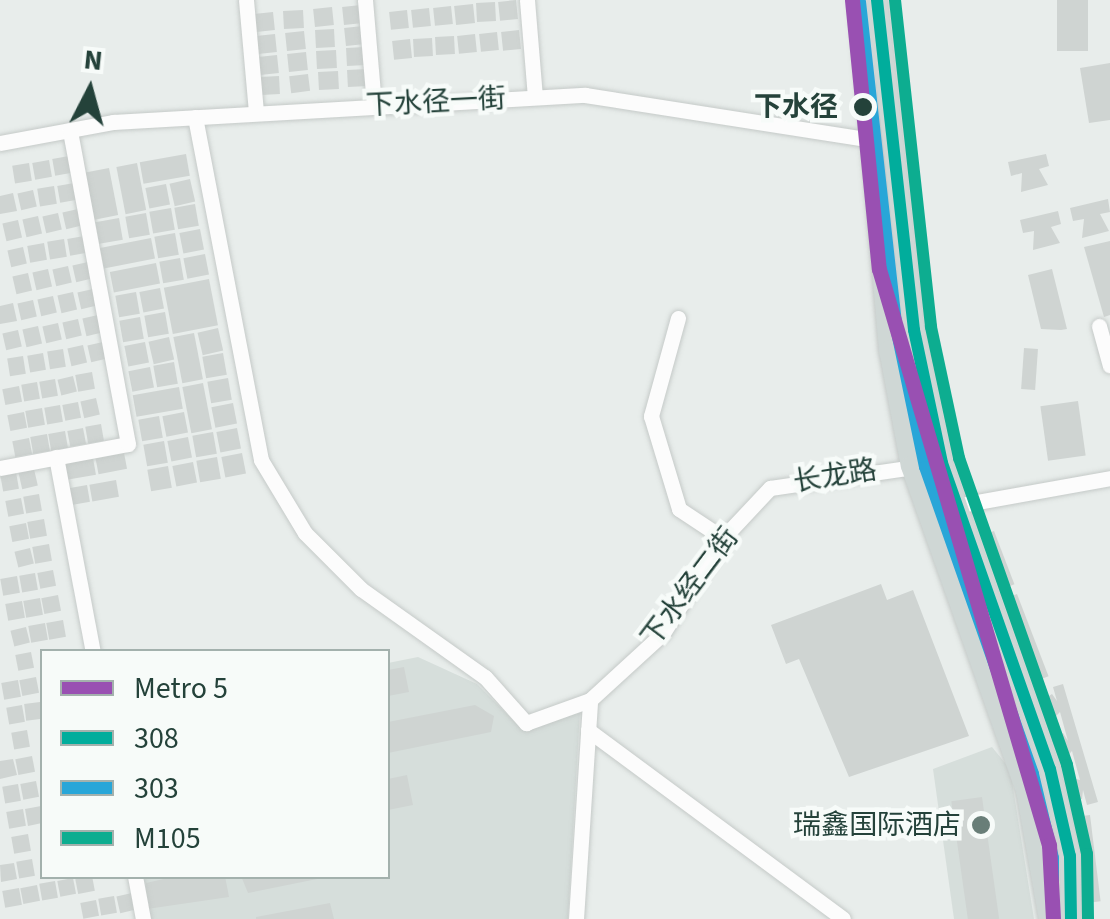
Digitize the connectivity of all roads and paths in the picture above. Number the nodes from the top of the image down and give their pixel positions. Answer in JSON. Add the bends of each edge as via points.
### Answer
{"nodes":[{"id":1,"x":246,"y":0,"type":"edge"},
{"id":2,"x":365,"y":0,"type":"edge"},
{"id":3,"x":526,"y":0,"type":"edge"},
{"id":4,"x":859,"y":0,"type":"edge"},
{"id":5,"x":877,"y":0,"type":"edge"},
{"id":6,"x":535,"y":97,"type":"junction"},
{"id":7,"x":374,"y":104,"type":"junction"},
{"id":8,"x":256,"y":112,"type":"junction"},
{"id":9,"x":195,"y":116,"type":"junction"},
{"id":10,"x":70,"y":130,"type":"junction"},
{"id":11,"x":871,"y":140,"type":"junction"},
{"id":12,"x":0,"y":143,"type":"edge"},
{"id":13,"x":678,"y":318,"type":"dead end"},
{"id":14,"x":1099,"y":326,"type":"dead end"},
{"id":15,"x":1110,"y":366,"type":"edge"},
{"id":16,"x":56,"y":458,"type":"junction"},
{"id":17,"x":942,"y":462,"type":"junction"},
{"id":18,"x":911,"y":466,"type":"junction"},
{"id":19,"x":0,"y":468,"type":"edge"},
{"id":20,"x":1110,"y":478,"type":"edge"},
{"id":21,"x":956,"y":502,"type":"junction"},
{"id":22,"x":927,"y":511,"type":"junction"},
{"id":23,"x":741,"y":519,"type":"joint"},
{"id":24,"x":723,"y":538,"type":"junction"},
{"id":25,"x":91,"y":649,"type":"edge"},
{"id":26,"x":590,"y":700,"type":"junction"},
{"id":27,"x":588,"y":730,"type":"junction"},
{"id":28,"x":135,"y":879,"type":"edge"},
{"id":29,"x":142,"y":919,"type":"edge"},
{"id":30,"x":576,"y":919,"type":"edge"},
{"id":31,"x":843,"y":919,"type":"edge"},
{"id":32,"x":1048,"y":919,"type":"edge"},
{"id":33,"x":1072,"y":919,"type":"edge"}],
"edges":[{"from":1,"to":8,"type":"street"},
{"from":2,"to":7,"type":"street"},
{"from":3,"to":6,"type":"street"},
{"from":4,"to":11,"type":"main road"},
{"from":5,"to":17,"type":"main road","via":[[899,251]]},
{"from":6,"to":7,"type":"street","name":"下水径一街"},
{"from":6,"to":11,"type":"street","name":"下水径一街","via":[[585,95]]},
{"from":7,"to":8,"type":"street","name":"下水径一街"},
{"from":8,"to":9,"type":"street","name":"下水径一街"},
{"from":9,"to":10,"type":"street","name":"下水径一街"},
{"from":9,"to":26,"type":"street","name":"下水经二街","via":[[260,460],[305,532],[361,589],[495,688],[526,723]]},
{"from":10,"to":12,"type":"street","name":"下水径一街"},
{"from":10,"to":16,"type":"street","via":[[128,444]]},
{"from":11,"to":18,"type":"main road","via":[[889,350]]},
{"from":13,"to":24,"type":"street","via":[[651,416],[679,508]]},
{"from":14,"to":15,"type":"street"},
{"from":16,"to":19,"type":"street"},
{"from":16,"to":25,"type":"street"},
{"from":17,"to":18,"type":"street","name":"长龙路"},
{"from":17,"to":21,"type":"main road"},
{"from":18,"to":22,"type":"main road"},
{"from":18,"to":23,"type":"street","name":"长龙路","via":[[770,488]]},
{"from":20,"to":21,"type":"street"},
{"from":21,"to":22,"type":"street"},
{"from":21,"to":33,"type":"main road","via":[[1050,769],[1070,856]]},
{"from":22,"to":32,"type":"main road","via":[[1026,790]]},
{"from":23,"to":24,"type":"street","name":"下水经二街"},
{"from":24,"to":26,"type":"street","name":"下水经二街","via":[[664,633]]},
{"from":26,"to":27,"type":"street"},
{"from":27,"to":30,"type":"street"},
{"from":27,"to":31,"type":"street"},
{"from":28,"to":29,"type":"street"}]}
